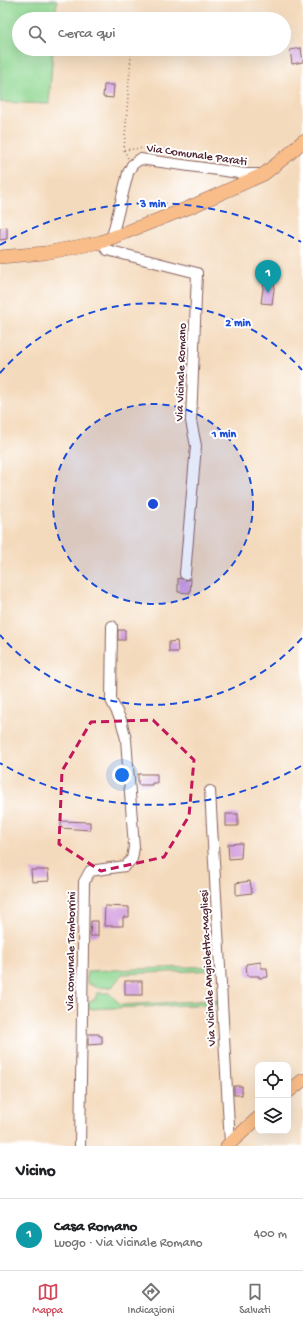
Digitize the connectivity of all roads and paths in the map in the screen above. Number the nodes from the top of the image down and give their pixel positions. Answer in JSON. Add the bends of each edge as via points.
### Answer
{"nodes":[{"id":1,"x":131,"y":56,"type":"edge"},
{"id":2,"x":303,"y":141,"type":"edge"},
{"id":3,"x":124,"y":150,"type":"junction"},
{"id":4,"x":196,"y":154,"type":"dead end"},
{"id":5,"x":132,"y":165,"type":"junction"},
{"id":6,"x":264,"y":174,"type":"junction"},
{"id":7,"x":106,"y":240,"type":"junction"},
{"id":8,"x":0,"y":257,"type":"edge"},
{"id":9,"x":186,"y":574,"type":"dead end"},
{"id":10,"x":112,"y":626,"type":"dead end"},
{"id":11,"x":210,"y":791,"type":"dead end"},
{"id":12,"x":303,"y":1080,"type":"edge"},
{"id":13,"x":291,"y":1090,"type":"edge"},
{"id":14,"x":255,"y":1121,"type":"edge"},
{"id":15,"x":228,"y":1144,"type":"edge"},
{"id":16,"x":80,"y":1146,"type":"edge"}],
"edges":[{"from":1,"to":3,"type":"path"},
{"from":2,"to":6,"type":"main road"},
{"from":3,"to":4,"type":"path","via":[[156,148]]},
{"from":3,"to":5,"type":"path"},
{"from":5,"to":6,"type":"street","name":"Via Comunale Parati","via":[[140,159],[246,174]]},
{"from":5,"to":7,"type":"street","name":"Via Comunale Parati"},
{"from":6,"to":7,"type":"main road","via":[[188,208]]},
{"from":7,"to":8,"type":"main road","via":[[45,253]]},
{"from":7,"to":9,"type":"street","name":"Via Vicinale Romano","via":[[107,250],[197,273],[190,421],[196,446]]},
{"from":10,"to":16,"type":"street","name":"Via comunale Tamborrini","via":[[111,700],[122,720],[126,739],[134,847],[132,859],[125,866],[90,871],[84,882]]},
{"from":11,"to":15,"type":"street","name":"Via Vicinale Angioletta-Magliesi"},
{"from":12,"to":13,"type":"main road"},
{"from":14,"to":15,"type":"main road"}]}
